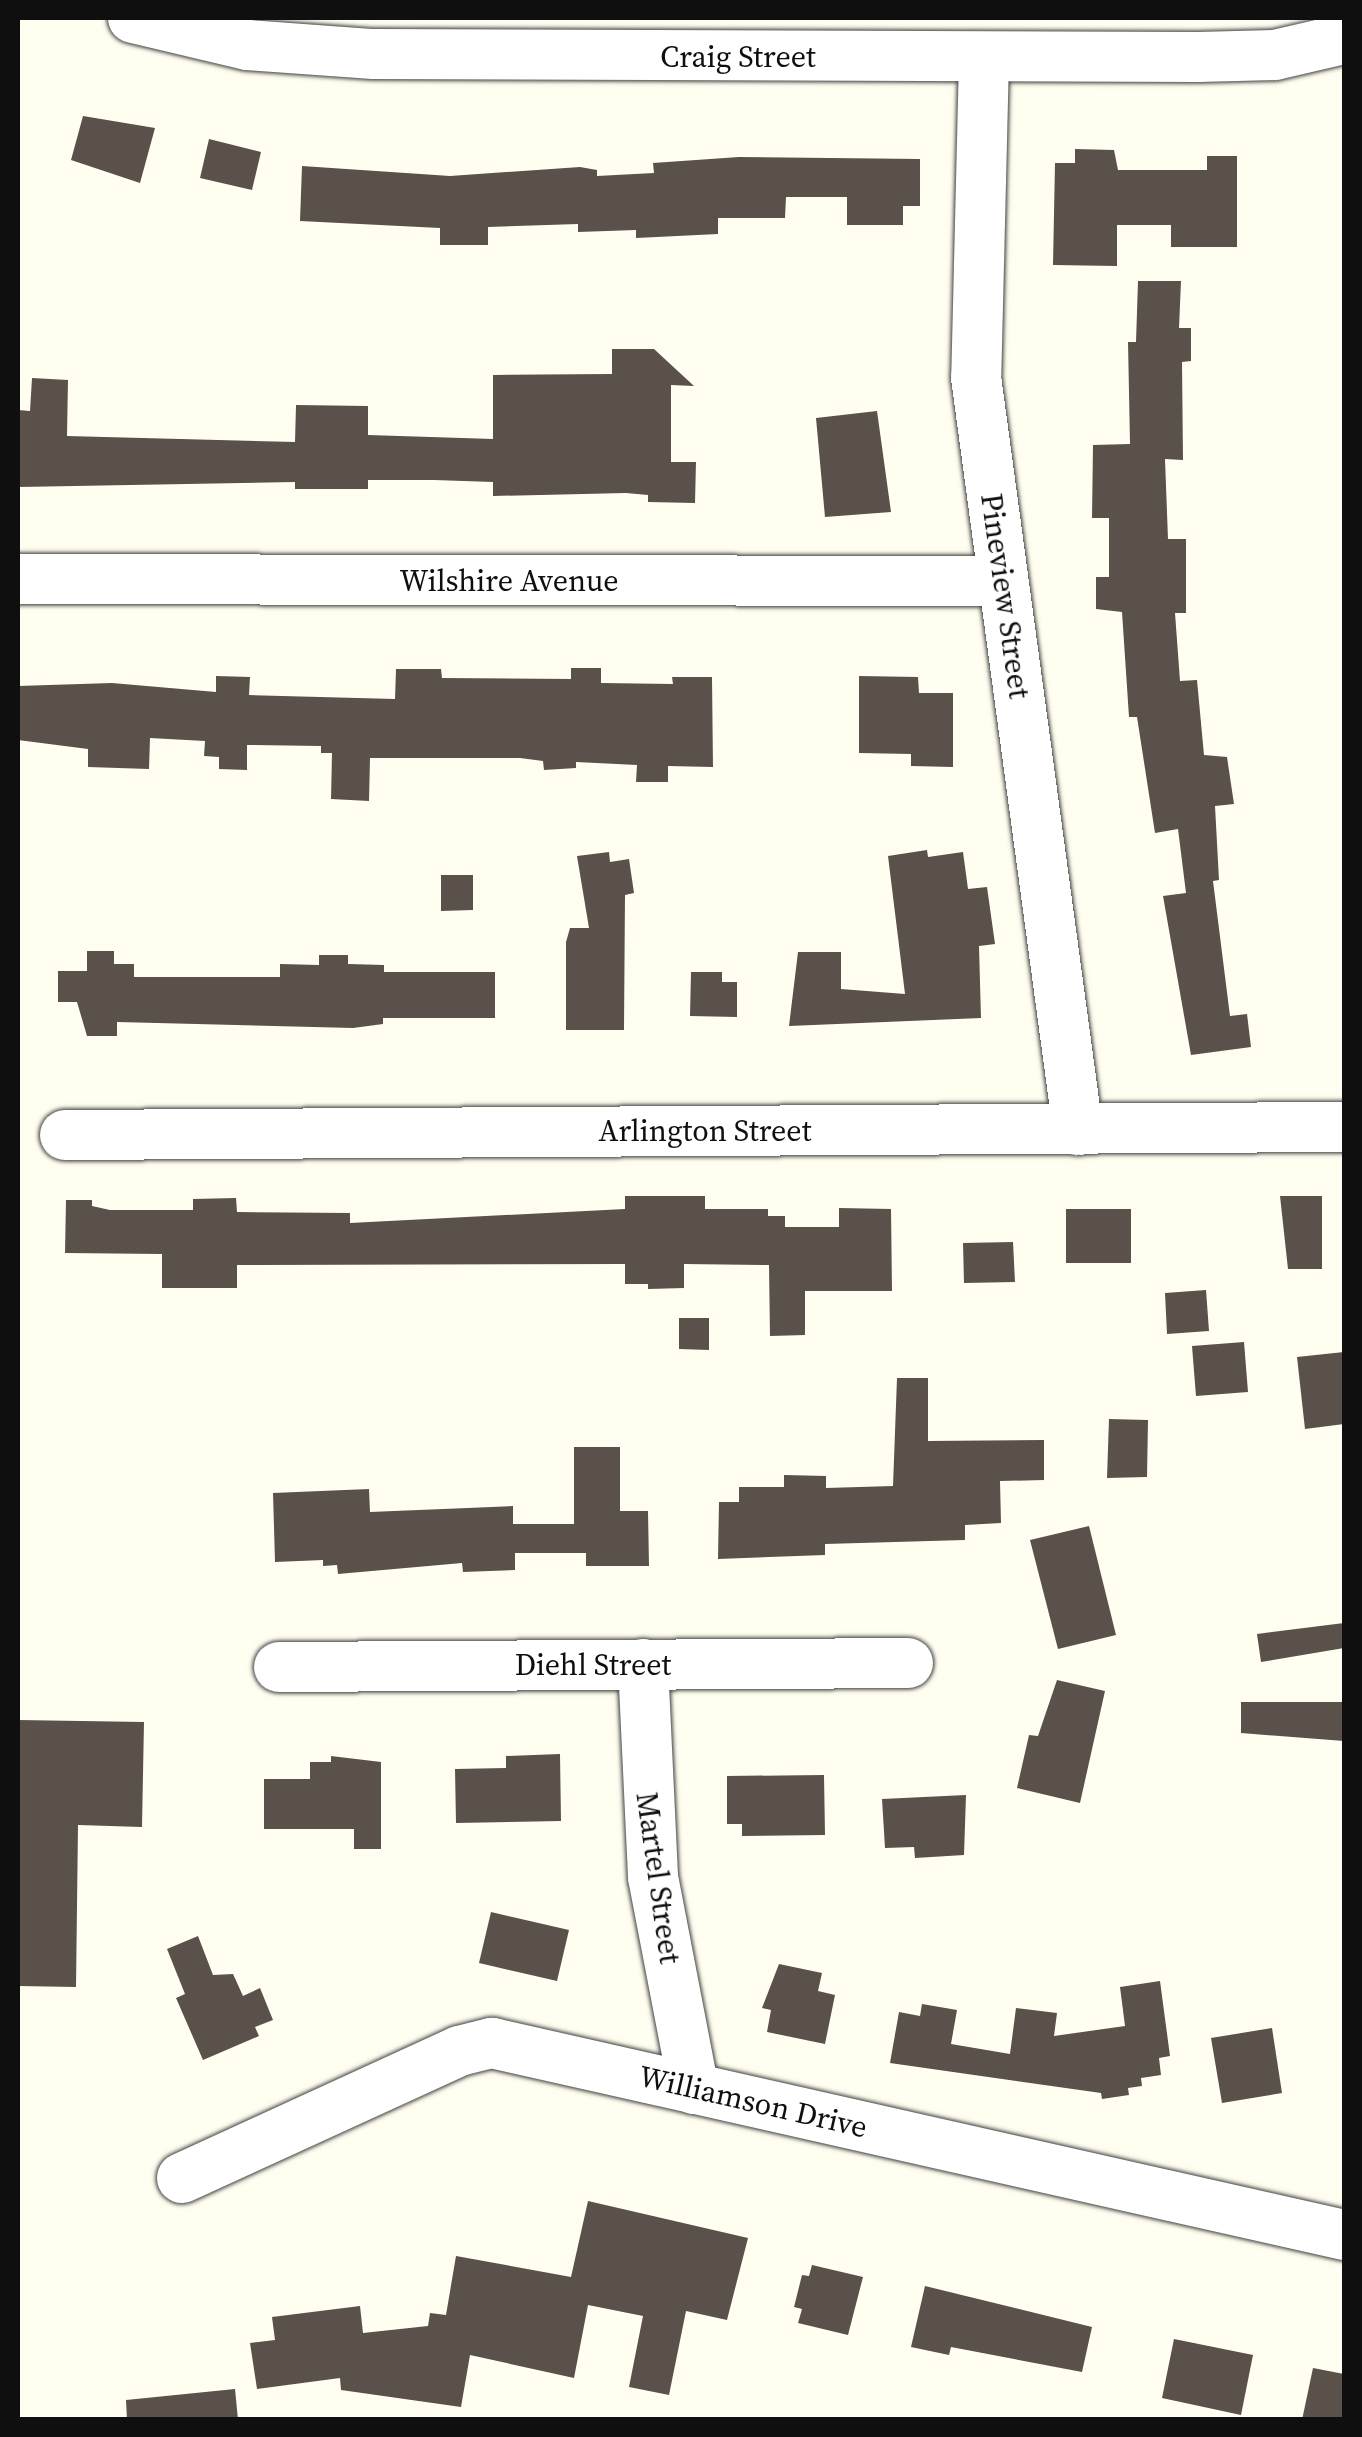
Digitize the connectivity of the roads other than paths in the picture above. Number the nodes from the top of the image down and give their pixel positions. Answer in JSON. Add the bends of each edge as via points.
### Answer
{"nodes":[{"id":1,"x":133,"y":18,"type":"edge"},
{"id":2,"x":197,"y":25,"type":"edge"},
{"id":3,"x":842,"y":38,"type":"edge"},
{"id":4,"x":1344,"y":39,"type":"edge"},
{"id":5,"x":984,"y":59,"type":"junction"},
{"id":6,"x":18,"y":578,"type":"edge"},
{"id":7,"x":1001,"y":581,"type":"junction"},
{"id":8,"x":1344,"y":1126,"type":"edge"},
{"id":9,"x":1078,"y":1130,"type":"junction"},
{"id":10,"x":64,"y":1135,"type":"dead end"},
{"id":11,"x":908,"y":1663,"type":"dead end"},
{"id":12,"x":644,"y":1664,"type":"junction"},
{"id":13,"x":279,"y":1666,"type":"dead end"},
{"id":14,"x":694,"y":2089,"type":"junction"},
{"id":15,"x":182,"y":2178,"type":"dead end"},
{"id":16,"x":1344,"y":2235,"type":"edge"}],
"edges":[{"from":1,"to":2,"type":"street","name":"Craig Street"},
{"from":2,"to":3,"type":"street","name":"Craig Street","via":[[246,45],[374,54]]},
{"from":3,"to":5,"type":"street","name":"Craig Street"},
{"from":4,"to":5,"type":"street","name":"Craig Street","via":[[1275,55]]},
{"from":5,"to":7,"type":"street","name":"Pineview Street","via":[[976,377]]},
{"from":6,"to":7,"type":"street","name":"Wilshire Avenue"},
{"from":7,"to":9,"type":"street","name":"Pineview Street"},
{"from":8,"to":9,"type":"street","name":"Arlington Street"},
{"from":9,"to":10,"type":"street","name":"Arlington Street"},
{"from":11,"to":12,"type":"street","name":"Diehl Street"},
{"from":12,"to":13,"type":"street","name":"Diehl Street"},
{"from":12,"to":14,"type":"street","name":"Martel Street","via":[[645,1808]]},
{"from":14,"to":15,"type":"street","name":"Williamson Drive","via":[[492,2043],[459,2051]]},
{"from":14,"to":16,"type":"street","name":"Williamson Drive"}]}
